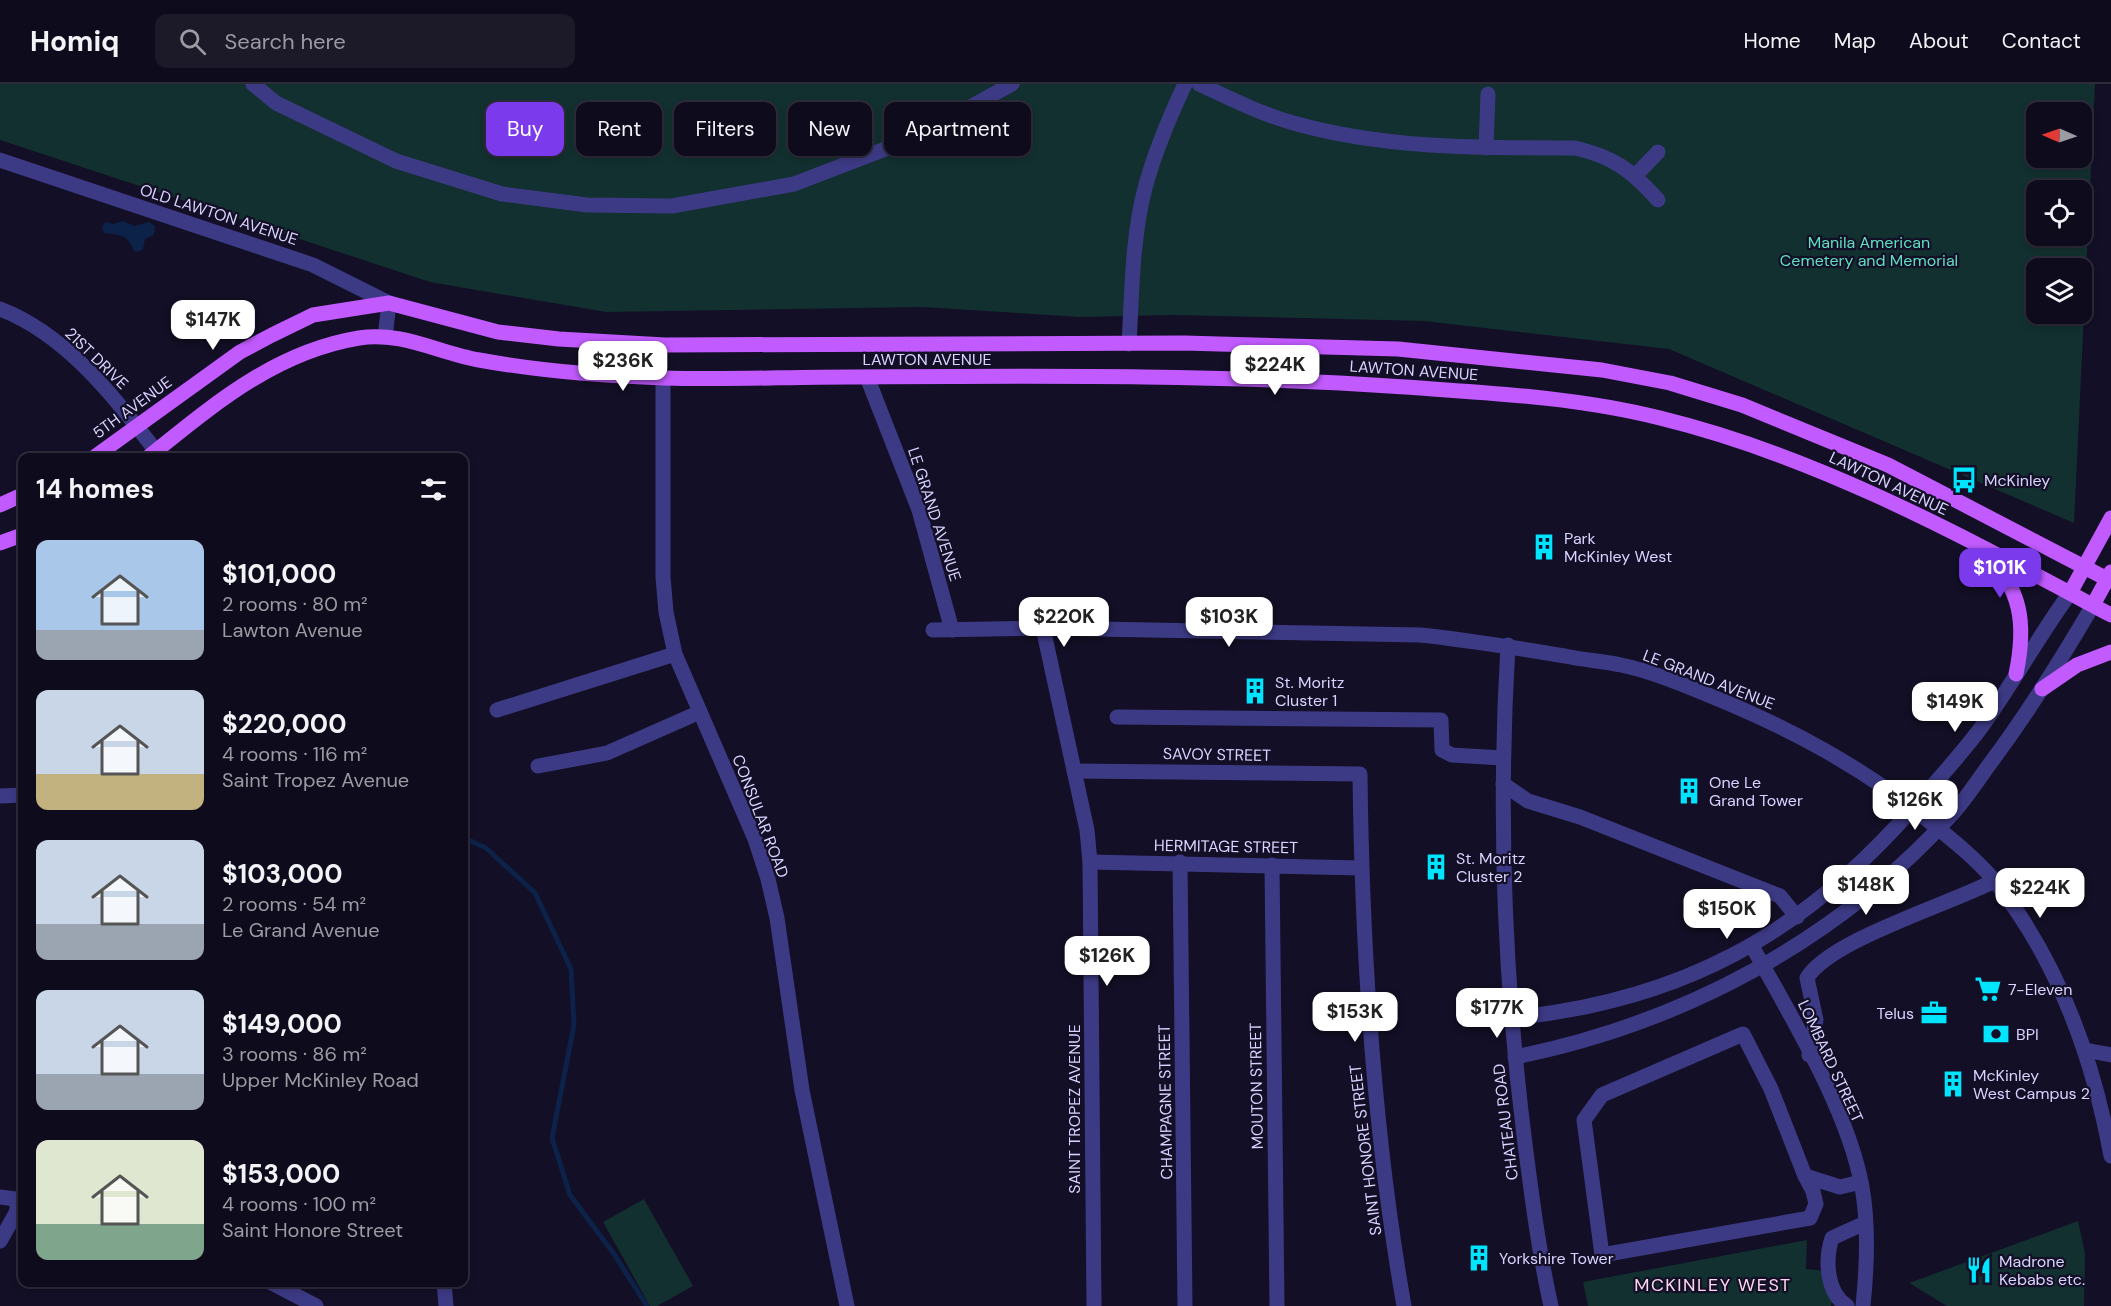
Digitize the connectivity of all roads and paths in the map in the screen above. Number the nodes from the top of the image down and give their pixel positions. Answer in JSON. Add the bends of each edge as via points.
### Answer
{"nodes":[{"id":1,"x":253,"y":84,"type":"edge"},
{"id":2,"x":1011,"y":84,"type":"edge"},
{"id":3,"x":1185,"y":84,"type":"edge"},
{"id":4,"x":1199,"y":84,"type":"edge"},
{"id":5,"x":1488,"y":93,"type":"dead end"},
{"id":6,"x":1486,"y":148,"type":"junction"},
{"id":7,"x":1658,"y":152,"type":"dead end"},
{"id":8,"x":0,"y":160,"type":"edge"},
{"id":9,"x":1636,"y":175,"type":"junction"},
{"id":10,"x":1658,"y":200,"type":"dead end"},
{"id":11,"x":389,"y":303,"type":"junction"},
{"id":12,"x":0,"y":309,"type":"edge"},
{"id":13,"x":385,"y":337,"type":"junction"},
{"id":14,"x":1129,"y":344,"type":"junction"},
{"id":15,"x":867,"y":377,"type":"junction"},
{"id":16,"x":663,"y":378,"type":"junction"},
{"id":17,"x":138,"y":428,"type":"junction"},
{"id":18,"x":100,"y":453,"type":"edge"},
{"id":19,"x":150,"y":453,"type":"edge"},
{"id":20,"x":152,"y":453,"type":"edge"},
{"id":21,"x":18,"y":497,"type":"edge"},
{"id":22,"x":0,"y":505,"type":"edge"},
{"id":23,"x":2111,"y":518,"type":"edge"},
{"id":24,"x":1959,"y":535,"type":"junction"},
{"id":25,"x":18,"y":536,"type":"edge"},
{"id":26,"x":0,"y":543,"type":"edge"},
{"id":27,"x":2086,"y":566,"type":"junction"},
{"id":28,"x":2110,"y":578,"type":"edge"},
{"id":29,"x":2070,"y":593,"type":"junction"},
{"id":30,"x":2093,"y":605,"type":"junction"},
{"id":31,"x":2111,"y":615,"type":"edge"},
{"id":32,"x":1043,"y":628,"type":"junction"},
{"id":33,"x":933,"y":630,"type":"dead end"},
{"id":34,"x":952,"y":630,"type":"junction"},
{"id":35,"x":1508,"y":645,"type":"junction"},
{"id":36,"x":2111,"y":652,"type":"edge"},
{"id":37,"x":675,"y":654,"type":"junction"},
{"id":38,"x":2016,"y":674,"type":"junction"},
{"id":39,"x":2042,"y":688,"type":"junction"},
{"id":40,"x":497,"y":710,"type":"dead end"},
{"id":41,"x":700,"y":712,"type":"junction"},
{"id":42,"x":1117,"y":717,"type":"dead end"},
{"id":43,"x":1503,"y":758,"type":"junction"},
{"id":44,"x":538,"y":766,"type":"dead end"},
{"id":45,"x":1074,"y":771,"type":"junction"},
{"id":46,"x":1360,"y":774,"type":"joint"},
{"id":47,"x":1503,"y":784,"type":"junction"},
{"id":48,"x":18,"y":795,"type":"edge"},
{"id":49,"x":0,"y":796,"type":"edge"},
{"id":50,"x":1913,"y":808,"type":"junction"},
{"id":51,"x":1938,"y":828,"type":"junction"},
{"id":52,"x":1090,"y":862,"type":"junction"},
{"id":53,"x":1180,"y":862,"type":"junction"},
{"id":54,"x":1272,"y":865,"type":"junction"},
{"id":55,"x":1362,"y":868,"type":"junction"},
{"id":56,"x":1994,"y":881,"type":"junction"},
{"id":57,"x":1797,"y":917,"type":"junction"},
{"id":58,"x":1752,"y":946,"type":"junction"},
{"id":59,"x":1763,"y":966,"type":"junction"},
{"id":60,"x":1512,"y":1018,"type":"junction"},
{"id":61,"x":2085,"y":1050,"type":"junction"},
{"id":62,"x":1809,"y":1055,"type":"junction"},
{"id":63,"x":2111,"y":1055,"type":"edge"},
{"id":64,"x":1515,"y":1057,"type":"junction"},
{"id":65,"x":2111,"y":1156,"type":"edge"},
{"id":66,"x":1805,"y":1176,"type":"junction"},
{"id":67,"x":1861,"y":1182,"type":"junction"},
{"id":68,"x":0,"y":1197,"type":"edge"},
{"id":69,"x":18,"y":1199,"type":"edge"},
{"id":70,"x":18,"y":1207,"type":"edge"},
{"id":71,"x":1866,"y":1223,"type":"junction"},
{"id":72,"x":0,"y":1241,"type":"edge"},
{"id":73,"x":280,"y":1287,"type":"edge"},
{"id":74,"x":444,"y":1287,"type":"edge"},
{"id":75,"x":1399,"y":1305,"type":"edge"},
{"id":76,"x":316,"y":1306,"type":"edge"},
{"id":77,"x":446,"y":1306,"type":"edge"},
{"id":78,"x":847,"y":1306,"type":"edge"},
{"id":79,"x":1094,"y":1306,"type":"edge"},
{"id":80,"x":1185,"y":1306,"type":"edge"},
{"id":81,"x":1277,"y":1306,"type":"edge"},
{"id":82,"x":1551,"y":1306,"type":"edge"},
{"id":83,"x":1847,"y":1306,"type":"edge"},
{"id":84,"x":1863,"y":1306,"type":"edge"}],
"edges":[{"from":1,"to":2,"type":"street","via":[[276,103],[396,161],[502,194],[587,205],[672,206],[794,184],[914,138]]},
{"from":3,"to":14,"type":"street","via":[[1145,188]]},
{"from":4,"to":6,"type":"street","via":[[1294,124],[1342,135],[1400,144]]},
{"from":5,"to":6,"type":"street"},
{"from":6,"to":9,"type":"street","via":[[1575,148],[1602,154]]},
{"from":7,"to":9,"type":"street"},
{"from":8,"to":11,"type":"street","name":"OLD LAWTON AVENUE","via":[[313,265]]},
{"from":9,"to":10,"type":"street"},
{"from":11,"to":13,"type":"street"},
{"from":11,"to":14,"type":"main road","name":"LAWTON AVENUE","via":[[498,332],[665,345]]},
{"from":11,"to":17,"type":"main road","name":"5TH AVENUE","via":[[313,315],[296,323],[240,352]]},
{"from":12,"to":17,"type":"street","name":"21ST DRIVE","via":[[26,321],[68,352]]},
{"from":13,"to":16,"type":"main road","name":"LAWTON AVENUE","via":[[474,359],[552,370]]},
{"from":13,"to":20,"type":"main road","via":[[323,345],[282,362],[218,400]]},
{"from":14,"to":27,"type":"main road","name":"LAWTON AVENUE","via":[[1398,349],[1602,370],[1670,383],[1742,405],[1888,465]]},
{"from":15,"to":16,"type":"main road","name":"LAWTON AVENUE"},
{"from":15,"to":24,"type":"main road","name":"LAWTON AVENUE","via":[[1126,376],[1323,381],[1600,404],[1730,437],[1803,462]]},
{"from":15,"to":34,"type":"street","name":"LE GRAND AVENUE","via":[[919,510]]},
{"from":16,"to":37,"type":"street","name":"CONSULAR ROAD","via":[[663,577]]},
{"from":17,"to":18,"type":"main road","name":"5TH AVENUE"},
{"from":17,"to":19,"type":"street","name":"21ST DRIVE"},
{"from":21,"to":22,"type":"main road"},
{"from":23,"to":27,"type":"main road"},
{"from":24,"to":29,"type":"main road","name":"LAWTON AVENUE"},
{"from":24,"to":38,"type":"main road","via":[[1998,568],[2017,597],[2022,627]]},
{"from":25,"to":26,"type":"main road"},
{"from":27,"to":28,"type":"main road","name":"LAWTON AVENUE"},
{"from":27,"to":29,"type":"main road"},
{"from":28,"to":30,"type":"main road"},
{"from":29,"to":30,"type":"main road","name":"LAWTON AVENUE"},
{"from":29,"to":38,"type":"street"},
{"from":30,"to":31,"type":"main road","name":"LAWTON AVENUE"},
{"from":30,"to":39,"type":"street"},
{"from":32,"to":34,"type":"street","name":"LE GRAND AVENUE"},
{"from":32,"to":35,"type":"street","name":"LE GRAND AVENUE","via":[[1420,635]]},
{"from":32,"to":45,"type":"street","name":"SAINT TROPEZ AVENUE"},
{"from":33,"to":34,"type":"street","name":"LE GRAND AVENUE"},
{"from":35,"to":43,"type":"street","name":"CHATEAU ROAD"},
{"from":35,"to":50,"type":"street","name":"LE GRAND AVENUE","via":[[1622,665],[1722,701],[1787,728],[1840,757]]},
{"from":36,"to":39,"type":"main road","via":[[2077,665]]},
{"from":37,"to":40,"type":"street"},
{"from":37,"to":41,"type":"street","name":"CONSULAR ROAD"},
{"from":38,"to":50,"type":"street","via":[[1980,729]]},
{"from":39,"to":51,"type":"street","via":[[2006,743]]},
{"from":41,"to":44,"type":"street","via":[[607,753]]},
{"from":41,"to":78,"type":"street","name":"CONSULAR ROAD","via":[[755,839],[768,879],[801,1090]]},
{"from":42,"to":43,"type":"street","via":[[1441,720],[1442,750],[1452,755]]},
{"from":43,"to":47,"type":"street","name":"CHATEAU ROAD"},
{"from":45,"to":46,"type":"street","name":"SAVOY STREET"},
{"from":45,"to":52,"type":"street","name":"SAINT TROPEZ AVENUE"},
{"from":46,"to":55,"type":"street","name":"SAINT HONORE STREET"},
{"from":47,"to":57,"type":"street","via":[[1528,801],[1580,817],[1780,896]]},
{"from":47,"to":60,"type":"street","name":"CHATEAU ROAD","via":[[1505,921]]},
{"from":48,"to":49,"type":"street"},
{"from":50,"to":51,"type":"street","name":"LE GRAND AVENUE"},
{"from":50,"to":57,"type":"street","via":[[1859,866]]},
{"from":51,"to":56,"type":"street","name":"LE GRAND AVENUE"},
{"from":51,"to":59,"type":"street","via":[[1843,914]]},
{"from":52,"to":53,"type":"street","name":"HERMITAGE STREET"},
{"from":52,"to":79,"type":"street","name":"SAINT TROPEZ AVENUE"},
{"from":53,"to":54,"type":"street","name":"HERMITAGE STREET"},
{"from":53,"to":80,"type":"street","name":"CHAMPAGNE STREET"},
{"from":54,"to":55,"type":"street","name":"HERMITAGE STREET"},
{"from":54,"to":81,"type":"street","name":"MOUTON STREET"},
{"from":55,"to":75,"type":"street","name":"SAINT HONORE STREET","via":[[1375,1086]]},
{"from":56,"to":61,"type":"street","name":"LE GRAND AVENUE","via":[[2058,984]]},
{"from":56,"to":62,"type":"street","via":[[1844,945],[1812,969],[1807,978],[1816,1020]]},
{"from":57,"to":58,"type":"street"},
{"from":58,"to":59,"type":"street","name":"LOMBARD STREET"},
{"from":58,"to":60,"type":"street","via":[[1654,990],[1602,1005]]},
{"from":59,"to":62,"type":"street","name":"LOMBARD STREET"},
{"from":59,"to":64,"type":"street","via":[[1696,1001],[1626,1029]]},
{"from":60,"to":64,"type":"street","name":"CHATEAU ROAD"},
{"from":61,"to":63,"type":"street"},
{"from":61,"to":65,"type":"street","name":"LE GRAND AVENUE"},
{"from":62,"to":67,"type":"street","name":"LOMBARD STREET","via":[[1834,1103]]},
{"from":64,"to":82,"type":"street","name":"CHATEAU ROAD","via":[[1531,1190]]},
{"from":66,"to":66,"type":"street","via":[[1816,1204],[1810,1218],[1602,1255],[1584,1120],[1602,1095],[1743,1034],[1771,1089]]},
{"from":66,"to":67,"type":"street","via":[[1839,1187]]},
{"from":67,"to":71,"type":"street","name":"LOMBARD STREET"},
{"from":68,"to":69,"type":"street"},
{"from":70,"to":72,"type":"street"},
{"from":71,"to":83,"type":"street","via":[[1832,1238],[1826,1256],[1829,1275],[1840,1301]]},
{"from":71,"to":84,"type":"street","name":"LOMBARD STREET"},
{"from":73,"to":76,"type":"street"},
{"from":74,"to":77,"type":"street"}]}
